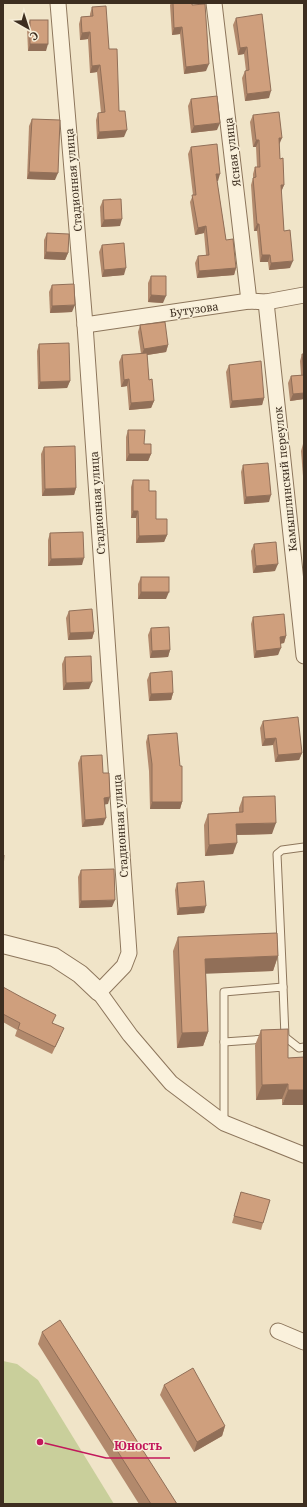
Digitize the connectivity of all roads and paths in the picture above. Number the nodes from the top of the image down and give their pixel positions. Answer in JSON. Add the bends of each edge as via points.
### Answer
{"nodes":[{"id":1,"x":58,"y":3,"type":"edge"},
{"id":2,"x":214,"y":3,"type":"edge"},
{"id":3,"x":304,"y":295,"type":"edge"},
{"id":4,"x":249,"y":301,"type":"junction"},
{"id":5,"x":266,"y":302,"type":"junction"},
{"id":6,"x":85,"y":326,"type":"junction"},
{"id":7,"x":304,"y":656,"type":"edge"},
{"id":8,"x":304,"y":846,"type":"edge"},
{"id":9,"x":3,"y":944,"type":"edge"},
{"id":10,"x":283,"y":987,"type":"junction"},
{"id":11,"x":98,"y":992,"type":"junction"},
{"id":12,"x":277,"y":1038,"type":"junction"},
{"id":13,"x":224,"y":1042,"type":"junction"},
{"id":14,"x":304,"y":1047,"type":"edge"},
{"id":15,"x":224,"y":1123,"type":"junction"},
{"id":16,"x":304,"y":1155,"type":"edge"},
{"id":17,"x":278,"y":1331,"type":"dead end"},
{"id":18,"x":304,"y":1342,"type":"edge"}],
"edges":[{"from":1,"to":6,"type":"street","name":"Стадионная улица"},
{"from":2,"to":4,"type":"street","name":"Ясная улица"},
{"from":3,"to":5,"type":"street","name":"Бутузова"},
{"from":4,"to":5,"type":"street","name":"Бутузова"},
{"from":4,"to":6,"type":"street","name":"Бутузова"},
{"from":5,"to":7,"type":"street","name":"Камышлинский переулок"},
{"from":6,"to":11,"type":"street","name":"Стадионная улица","via":[[128,953],[124,966]]},
{"from":8,"to":10,"type":"lane","via":[[282,850],[277,854]]},
{"from":9,"to":11,"type":"street","via":[[54,957],[80,974]]},
{"from":10,"to":12,"type":"lane"},
{"from":10,"to":13,"type":"lane","via":[[224,992]]},
{"from":11,"to":15,"type":"street","via":[[171,1083]]},
{"from":12,"to":13,"type":"lane"},
{"from":12,"to":14,"type":"lane","via":[[299,1048]]},
{"from":13,"to":15,"type":"lane"},
{"from":15,"to":16,"type":"street"},
{"from":17,"to":18,"type":"street"}]}
